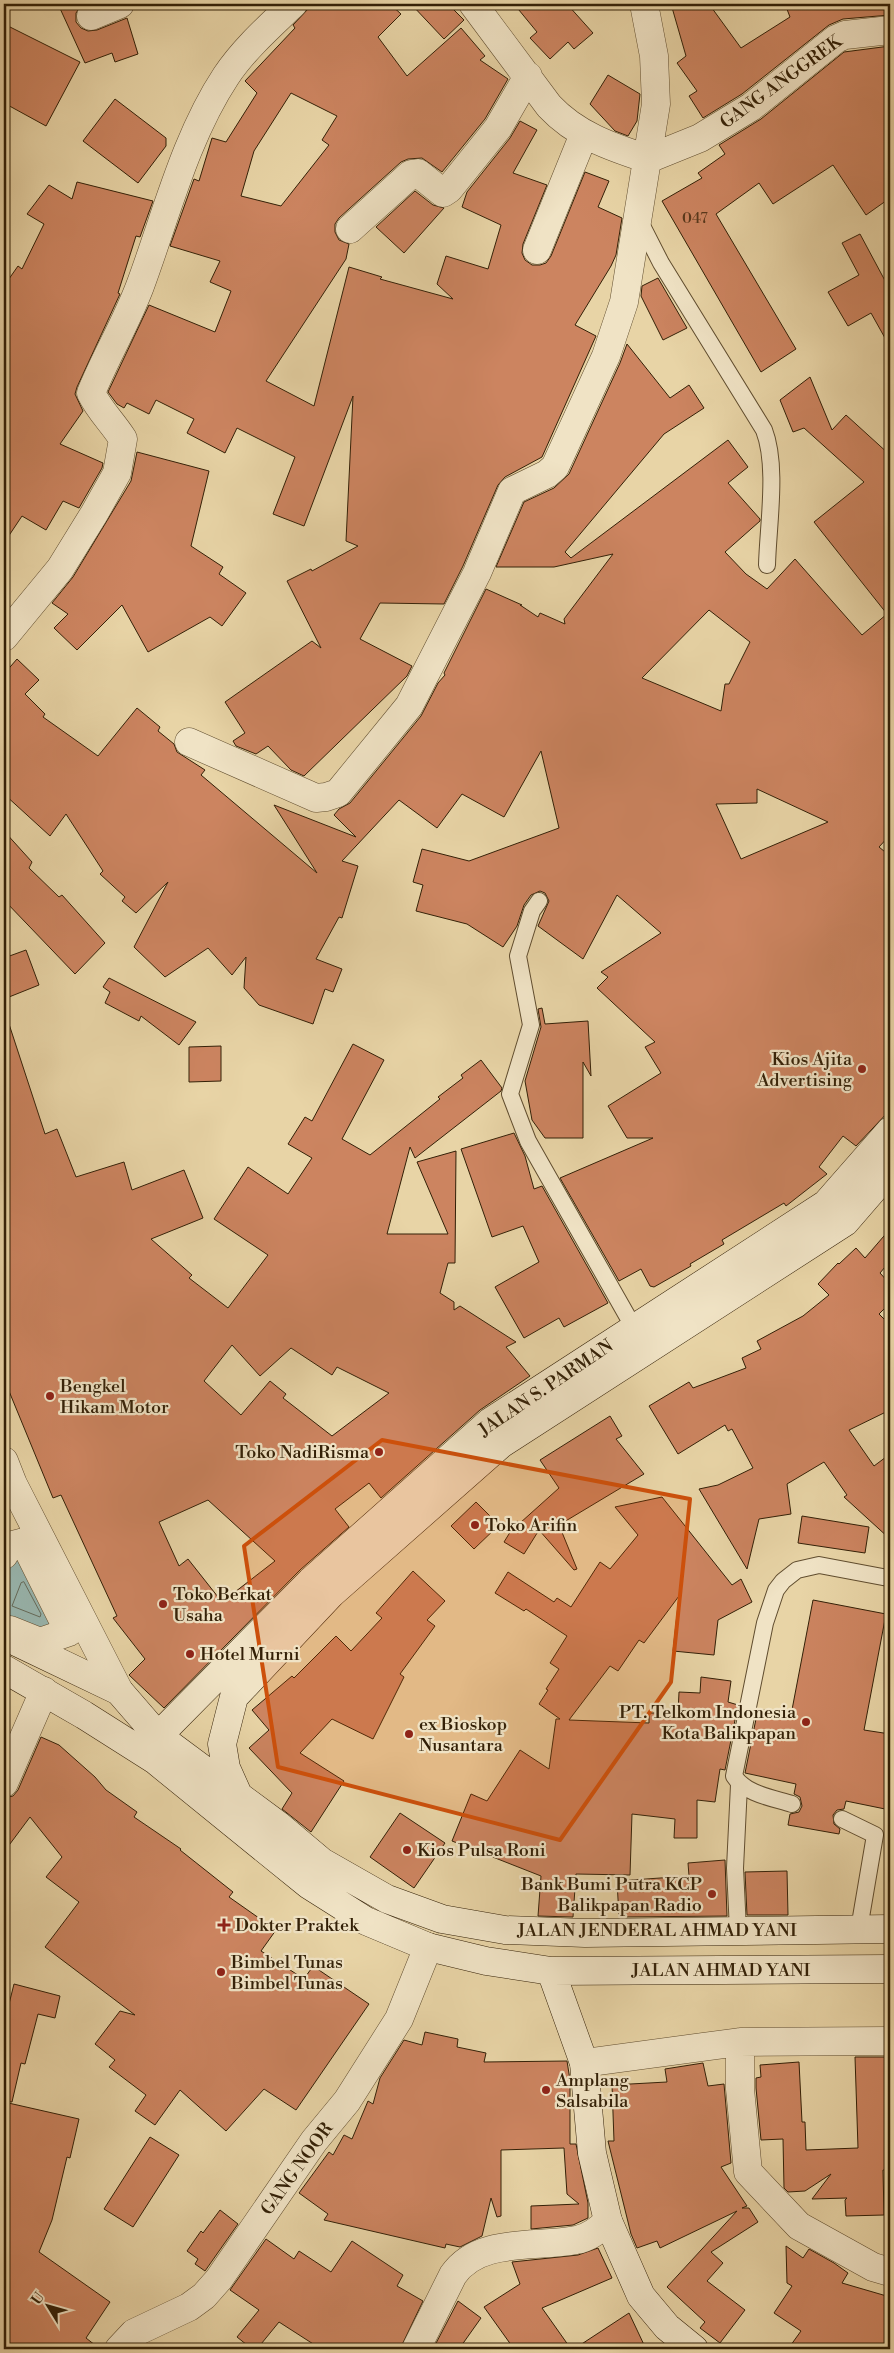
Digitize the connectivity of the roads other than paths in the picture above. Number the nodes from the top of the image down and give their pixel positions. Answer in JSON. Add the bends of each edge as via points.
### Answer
{"nodes":[{"id":1,"x":120,"y":4,"type":"edge"},
{"id":2,"x":474,"y":4,"type":"edge"},
{"id":3,"x":644,"y":4,"type":"edge"},
{"id":4,"x":283,"y":7,"type":"edge"},
{"id":5,"x":91,"y":16,"type":"dead end"},
{"id":6,"x":890,"y":30,"type":"edge"},
{"id":7,"x":528,"y":76,"type":"junction"},
{"id":8,"x":584,"y":134,"type":"junction"},
{"id":9,"x":648,"y":159,"type":"junction"},
{"id":10,"x":638,"y":217,"type":"junction"},
{"id":11,"x":350,"y":230,"type":"dead end"},
{"id":12,"x":537,"y":250,"type":"dead end"},
{"id":13,"x":766,"y":565,"type":"dead end"},
{"id":14,"x":4,"y":637,"type":"edge"},
{"id":15,"x":190,"y":742,"type":"dead end"},
{"id":16,"x":539,"y":901,"type":"dead end"},
{"id":17,"x":890,"y":1131,"type":"edge"},
{"id":18,"x":890,"y":1170,"type":"edge"},
{"id":19,"x":634,"y":1328,"type":"junction"},
{"id":20,"x":8,"y":1472,"type":"edge"},
{"id":21,"x":4,"y":1515,"type":"edge"},
{"id":22,"x":4,"y":1555,"type":"edge"},
{"id":23,"x":888,"y":1578,"type":"dead end"},
{"id":24,"x":4,"y":1628,"type":"edge"},
{"id":25,"x":4,"y":1636,"type":"edge"},
{"id":26,"x":4,"y":1669,"type":"edge"},
{"id":27,"x":44,"y":1691,"type":"junction"},
{"id":28,"x":119,"y":1691,"type":"junction"},
{"id":29,"x":158,"y":1736,"type":"junction"},
{"id":30,"x":4,"y":1783,"type":"edge"},
{"id":31,"x":739,"y":1785,"type":"junction"},
{"id":32,"x":239,"y":1797,"type":"junction"},
{"id":33,"x":792,"y":1804,"type":"dead end"},
{"id":34,"x":842,"y":1818,"type":"dead end"},
{"id":35,"x":859,"y":1929,"type":"junction"},
{"id":36,"x":738,"y":1930,"type":"junction"},
{"id":37,"x":890,"y":1930,"type":"edge"},
{"id":38,"x":428,"y":1947,"type":"junction"},
{"id":39,"x":551,"y":1970,"type":"junction"},
{"id":40,"x":890,"y":1970,"type":"edge"},
{"id":41,"x":890,"y":2040,"type":"edge"},
{"id":42,"x":740,"y":2042,"type":"junction"},
{"id":43,"x":584,"y":2063,"type":"junction"},
{"id":44,"x":608,"y":2221,"type":"junction"},
{"id":45,"x":890,"y":2272,"type":"edge"},
{"id":46,"x":118,"y":2349,"type":"edge"},
{"id":47,"x":416,"y":2349,"type":"edge"},
{"id":48,"x":694,"y":2349,"type":"edge"}],
"edges":[{"from":1,"to":5,"type":"street"},
{"from":2,"to":7,"type":"street"},
{"from":3,"to":9,"type":"street","via":[[656,82]]},
{"from":4,"to":14,"type":"street","via":[[227,75],[213,98],[170,196],[127,318],[91,393],[123,439],[116,473],[60,569]]},
{"from":6,"to":9,"type":"street","name":"GANG ANGGREK","via":[[836,39],[751,107],[700,138]]},
{"from":7,"to":8,"type":"street","via":[[563,120]]},
{"from":7,"to":11,"type":"street","via":[[491,138],[446,192],[440,191],[418,173],[411,174]]},
{"from":8,"to":9,"type":"street"},
{"from":8,"to":12,"type":"street"},
{"from":9,"to":10,"type":"street"},
{"from":10,"to":13,"type":"lane","via":[[662,263],[764,430],[770,446]]},
{"from":10,"to":15,"type":"street","via":[[617,328],[554,467],[547,474],[512,491],[477,573],[409,706],[349,781],[338,793],[316,798]]},
{"from":16,"to":19,"type":"lane","via":[[532,911],[518,956],[531,1025],[510,1094],[528,1141]]},
{"from":17,"to":19,"type":"street","name":"JALAN S. PARMAN","via":[[826,1204]]},
{"from":18,"to":32,"type":"street","name":"JALAN S. PARMAN","via":[[845,1222],[502,1444],[331,1594],[234,1697],[222,1744],[226,1768]]},
{"from":19,"to":29,"type":"street","name":"JALAN S. PARMAN","via":[[490,1422],[311,1581]]},
{"from":20,"to":21,"type":"street"},
{"from":20,"to":28,"type":"street"},
{"from":22,"to":24,"type":"street","via":[[9,1546],[24,1542],[69,1632],[40,1642]]},
{"from":23,"to":31,"type":"lane","via":[[819,1565],[797,1570],[776,1590],[765,1623],[734,1776]]},
{"from":25,"to":28,"type":"street","name":"JALAN JENDERAL AHMAD YANI"},
{"from":26,"to":27,"type":"street","name":"JALAN JENDERAL AHMAD YANI"},
{"from":27,"to":30,"type":"street"},
{"from":27,"to":38,"type":"street","name":"JALAN JENDERAL AHMAD YANI","via":[[155,1760],[309,1885],[366,1921]]},
{"from":28,"to":29,"type":"street","name":"JALAN JENDERAL AHMAD YANI"},
{"from":29,"to":32,"type":"street","name":"JALAN JENDERAL AHMAD YANI"},
{"from":31,"to":33,"type":"lane"},
{"from":31,"to":36,"type":"lane","via":[[735,1868]]},
{"from":32,"to":36,"type":"street","name":"JALAN JENDERAL AHMAD YANI","via":[[322,1862],[387,1899],[442,1919],[505,1930],[585,1933]]},
{"from":34,"to":35,"type":"lane","via":[[875,1835]]},
{"from":35,"to":36,"type":"street","name":"JALAN JENDERAL AHMAD YANI"},
{"from":35,"to":37,"type":"street","name":"JALAN JENDERAL AHMAD YANI"},
{"from":38,"to":39,"type":"street","name":"JALAN JENDERAL AHMAD YANI","via":[[486,1961]]},
{"from":38,"to":46,"type":"street","name":"GANG NOOR","via":[[399,2018],[347,2101],[314,2141],[219,2279],[204,2296],[134,2334]]},
{"from":39,"to":40,"type":"street","name":"JALAN AHMAD YANI"},
{"from":39,"to":43,"type":"street"},
{"from":41,"to":42,"type":"street"},
{"from":42,"to":43,"type":"street"},
{"from":42,"to":45,"type":"street","via":[[740,2089],[748,2172],[799,2226],[873,2267]]},
{"from":43,"to":44,"type":"street","via":[[592,2153]]},
{"from":44,"to":47,"type":"street","via":[[596,2232],[577,2240],[516,2244],[473,2256],[453,2274]]},
{"from":44,"to":48,"type":"street","via":[[641,2296],[667,2326]]}]}
